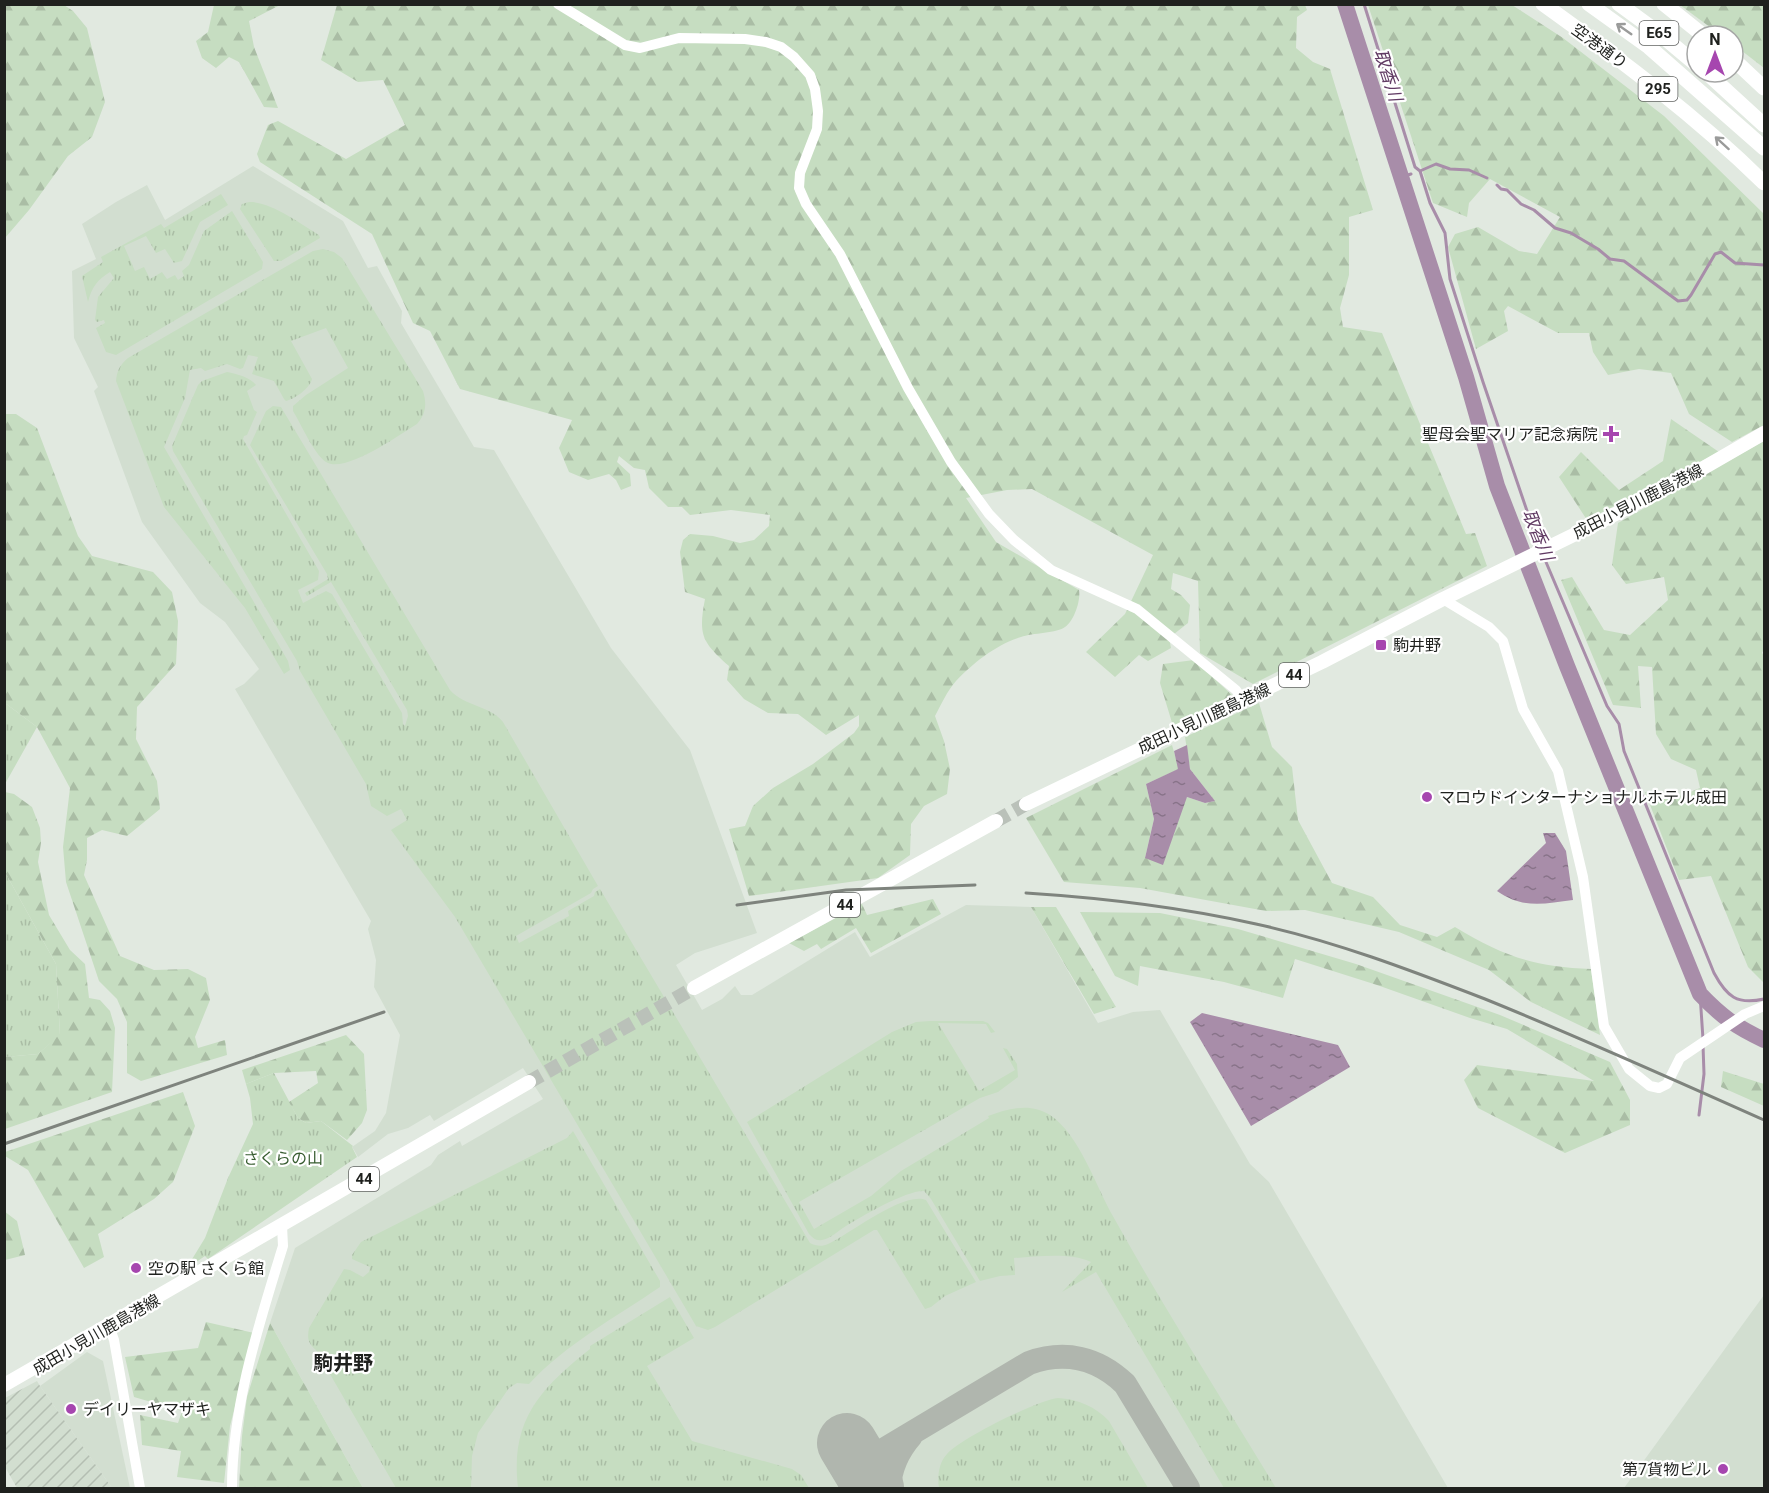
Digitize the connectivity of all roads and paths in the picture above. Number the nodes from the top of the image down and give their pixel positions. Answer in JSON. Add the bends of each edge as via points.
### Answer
{"nodes":[{"id":1,"x":558,"y":4,"type":"edge"},
{"id":2,"x":1543,"y":4,"type":"edge"},
{"id":3,"x":1589,"y":4,"type":"edge"},
{"id":4,"x":1618,"y":4,"type":"edge"},
{"id":5,"x":1664,"y":4,"type":"edge"},
{"id":6,"x":1689,"y":24,"type":"edge"},
{"id":7,"x":1685,"y":55,"type":"edge"},
{"id":8,"x":1745,"y":70,"type":"edge"},
{"id":9,"x":1719,"y":84,"type":"edge"},
{"id":10,"x":1764,"y":88,"type":"edge"},
{"id":11,"x":1764,"y":125,"type":"edge"},
{"id":12,"x":1764,"y":148,"type":"edge"},
{"id":13,"x":1764,"y":183,"type":"edge"},
{"id":14,"x":1764,"y":433,"type":"edge"},
{"id":15,"x":1443,"y":599,"type":"junction"},
{"id":16,"x":1243,"y":700,"type":"junction"},
{"id":17,"x":1026,"y":804,"type":"tunnel mouth"},
{"id":18,"x":996,"y":821,"type":"tunnel mouth"},
{"id":19,"x":694,"y":988,"type":"tunnel mouth"},
{"id":20,"x":1764,"y":1006,"type":"edge"},
{"id":21,"x":529,"y":1082,"type":"tunnel mouth"},
{"id":22,"x":282,"y":1226,"type":"junction"},
{"id":23,"x":109,"y":1326,"type":"junction"},
{"id":24,"x":4,"y":1385,"type":"edge"},
{"id":25,"x":140,"y":1488,"type":"edge"},
{"id":26,"x":232,"y":1488,"type":"edge"}],
"edges":[{"from":1,"to":16,"type":"street","via":[[634,48],[679,38],[734,39],[766,42],[794,57],[810,75],[818,111],[817,129],[800,173],[799,188],[840,254],[908,388],[951,462],[1014,540],[1051,570],[1137,609],[1236,690]]},
{"from":13,"to":2,"type":"highway","name":"空港通り","number":"295","one_way":true,"via":[[1695,118]]},
{"from":12,"to":3,"type":"highway","number":"E65","one_way":true,"via":[[1649,47]]},
{"from":4,"to":7,"type":"highway","number":"E65"},
{"from":5,"to":6,"type":"highway"},
{"from":8,"to":10,"type":"highway"},
{"from":9,"to":11,"type":"highway"},
{"from":14,"to":15,"type":"main road","name":"成田小見川鹿島港線","number":"44","via":[[1693,474]]},
{"from":15,"to":16,"type":"main road","name":"成田小見川鹿島港線","number":"44"},
{"from":15,"to":20,"type":"street","via":[[1503,640],[1523,709],[1558,771],[1583,878],[1604,1026],[1629,1069],[1650,1086],[1659,1088],[1667,1084],[1680,1058],[1745,1014]]},
{"from":16,"to":17,"type":"main road","name":"成田小見川鹿島港線","number":"44"},
{"from":18,"to":19,"type":"main road","number":"44"},
{"from":21,"to":22,"type":"main road","name":"成田小見川鹿島港線","number":"44"},
{"from":22,"to":23,"type":"main road","name":"成田小見川鹿島港線","number":"44"},
{"from":22,"to":26,"type":"street","via":[[283,1246],[234,1433]]},
{"from":23,"to":24,"type":"main road","name":"成田小見川鹿島港線","number":"44"},
{"from":23,"to":25,"type":"street"}]}
